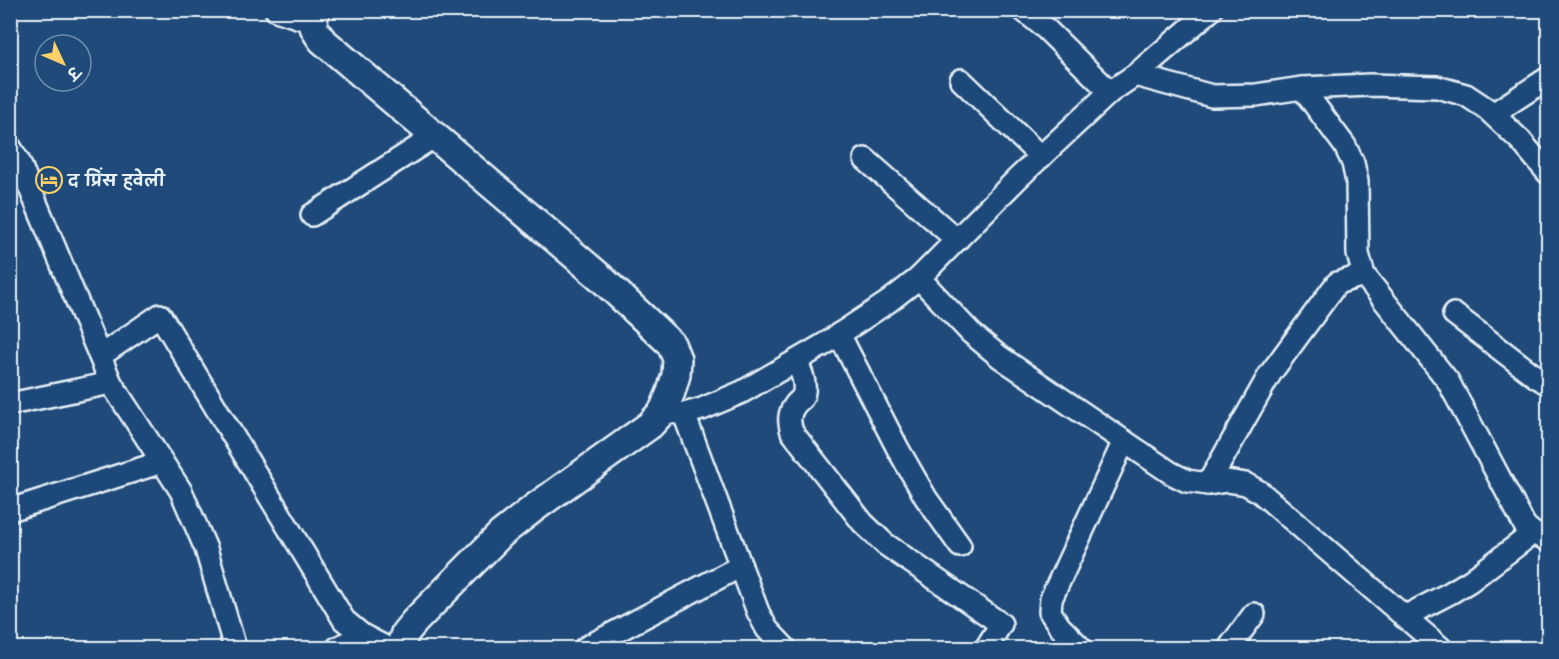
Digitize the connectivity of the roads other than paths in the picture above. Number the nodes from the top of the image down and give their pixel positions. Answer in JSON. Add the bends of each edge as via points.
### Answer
{"nodes":[{"id":1,"x":276,"y":10,"type":"edge"},
{"id":2,"x":1023,"y":10,"type":"edge"},
{"id":3,"x":1211,"y":10,"type":"edge"},
{"id":4,"x":314,"y":16,"type":"edge"},
{"id":5,"x":1048,"y":19,"type":"edge"},
{"id":6,"x":1135,"y":75,"type":"junction"},
{"id":7,"x":1548,"y":78,"type":"edge"},
{"id":8,"x":961,"y":80,"type":"dead end"},
{"id":9,"x":1302,"y":88,"type":"junction"},
{"id":10,"x":1110,"y":92,"type":"junction"},
{"id":11,"x":1493,"y":114,"type":"junction"},
{"id":12,"x":435,"y":136,"type":"junction"},
{"id":13,"x":10,"y":147,"type":"edge"},
{"id":14,"x":1041,"y":157,"type":"junction"},
{"id":15,"x":865,"y":159,"type":"dead end"},
{"id":16,"x":1548,"y":173,"type":"edge"},
{"id":17,"x":312,"y":215,"type":"dead end"},
{"id":18,"x":957,"y":240,"type":"junction"},
{"id":19,"x":1364,"y":275,"type":"junction"},
{"id":20,"x":919,"y":278,"type":"junction"},
{"id":21,"x":1454,"y":314,"type":"dead end"},
{"id":22,"x":839,"y":334,"type":"junction"},
{"id":23,"x":100,"y":356,"type":"junction"},
{"id":24,"x":796,"y":361,"type":"junction"},
{"id":25,"x":111,"y":383,"type":"junction"},
{"id":26,"x":1548,"y":384,"type":"edge"},
{"id":27,"x":10,"y":404,"type":"edge"},
{"id":28,"x":673,"y":413,"type":"junction"},
{"id":29,"x":1124,"y":441,"type":"junction"},
{"id":30,"x":162,"y":462,"type":"junction"},
{"id":31,"x":1208,"y":484,"type":"junction"},
{"id":32,"x":10,"y":510,"type":"edge"},
{"id":33,"x":1541,"y":536,"type":"edge"},
{"id":34,"x":960,"y":546,"type":"dead end"},
{"id":35,"x":741,"y":566,"type":"junction"},
{"id":36,"x":1254,"y":614,"type":"dead end"},
{"id":37,"x":1404,"y":617,"type":"junction"},
{"id":38,"x":362,"y":635,"type":"junction"},
{"id":39,"x":236,"y":648,"type":"edge"},
{"id":40,"x":337,"y":648,"type":"edge"},
{"id":41,"x":387,"y":648,"type":"edge"},
{"id":42,"x":400,"y":648,"type":"edge"},
{"id":43,"x":585,"y":648,"type":"edge"},
{"id":44,"x":785,"y":648,"type":"edge"},
{"id":45,"x":986,"y":648,"type":"edge"},
{"id":46,"x":1082,"y":648,"type":"edge"},
{"id":47,"x":1229,"y":648,"type":"edge"},
{"id":48,"x":1441,"y":648,"type":"edge"}],
"edges":[{"from":1,"to":4,"type":"street"},
{"from":2,"to":5,"type":"street"},
{"from":3,"to":6,"type":"street"},
{"from":4,"to":12,"type":"street","via":[[315,30],[322,40]]},
{"from":5,"to":10,"type":"street"},
{"from":6,"to":9,"type":"street","via":[[1212,96]]},
{"from":6,"to":10,"type":"street"},
{"from":7,"to":11,"type":"street"},
{"from":8,"to":14,"type":"street"},
{"from":9,"to":11,"type":"street","via":[[1437,87],[1466,95]]},
{"from":9,"to":19,"type":"street","via":[[1353,163],[1358,254]]},
{"from":10,"to":14,"type":"street"},
{"from":11,"to":16,"type":"street"},
{"from":12,"to":17,"type":"street"},
{"from":12,"to":28,"type":"street","via":[[600,277],[671,344],[677,359],[671,392]]},
{"from":13,"to":23,"type":"street"},
{"from":14,"to":18,"type":"street"},
{"from":15,"to":18,"type":"street"},
{"from":18,"to":20,"type":"street"},
{"from":19,"to":31,"type":"street","via":[[1337,283],[1270,374]]},
{"from":19,"to":33,"type":"street","via":[[1448,381],[1525,526]]},
{"from":20,"to":22,"type":"street"},
{"from":20,"to":29,"type":"street","via":[[1000,357]]},
{"from":21,"to":26,"type":"street"},
{"from":22,"to":24,"type":"street"},
{"from":22,"to":34,"type":"street","via":[[926,498]]},
{"from":23,"to":25,"type":"street"},
{"from":23,"to":38,"type":"street","via":[[159,315],[344,620]]},
{"from":24,"to":28,"type":"street","via":[[742,392],[702,409]]},
{"from":24,"to":45,"type":"street","via":[[804,385],[789,420],[792,432],[862,524],[1001,624]]},
{"from":25,"to":27,"type":"street"},
{"from":25,"to":30,"type":"street"},
{"from":28,"to":35,"type":"street"},
{"from":28,"to":42,"type":"street","via":[[650,425],[501,534],[415,621]]},
{"from":29,"to":31,"type":"street","via":[[1171,473],[1187,481]]},
{"from":29,"to":46,"type":"street","via":[[1051,598],[1050,612]]},
{"from":30,"to":32,"type":"street"},
{"from":30,"to":39,"type":"street","via":[[181,491],[206,549]]},
{"from":31,"to":37,"type":"street","via":[[1227,481],[1246,484],[1260,492]]},
{"from":33,"to":37,"type":"street"},
{"from":35,"to":43,"type":"street"},
{"from":35,"to":44,"type":"street","via":[[758,612]]},
{"from":36,"to":47,"type":"street"},
{"from":37,"to":48,"type":"street"},
{"from":38,"to":40,"type":"street"},
{"from":38,"to":41,"type":"street"}]}
